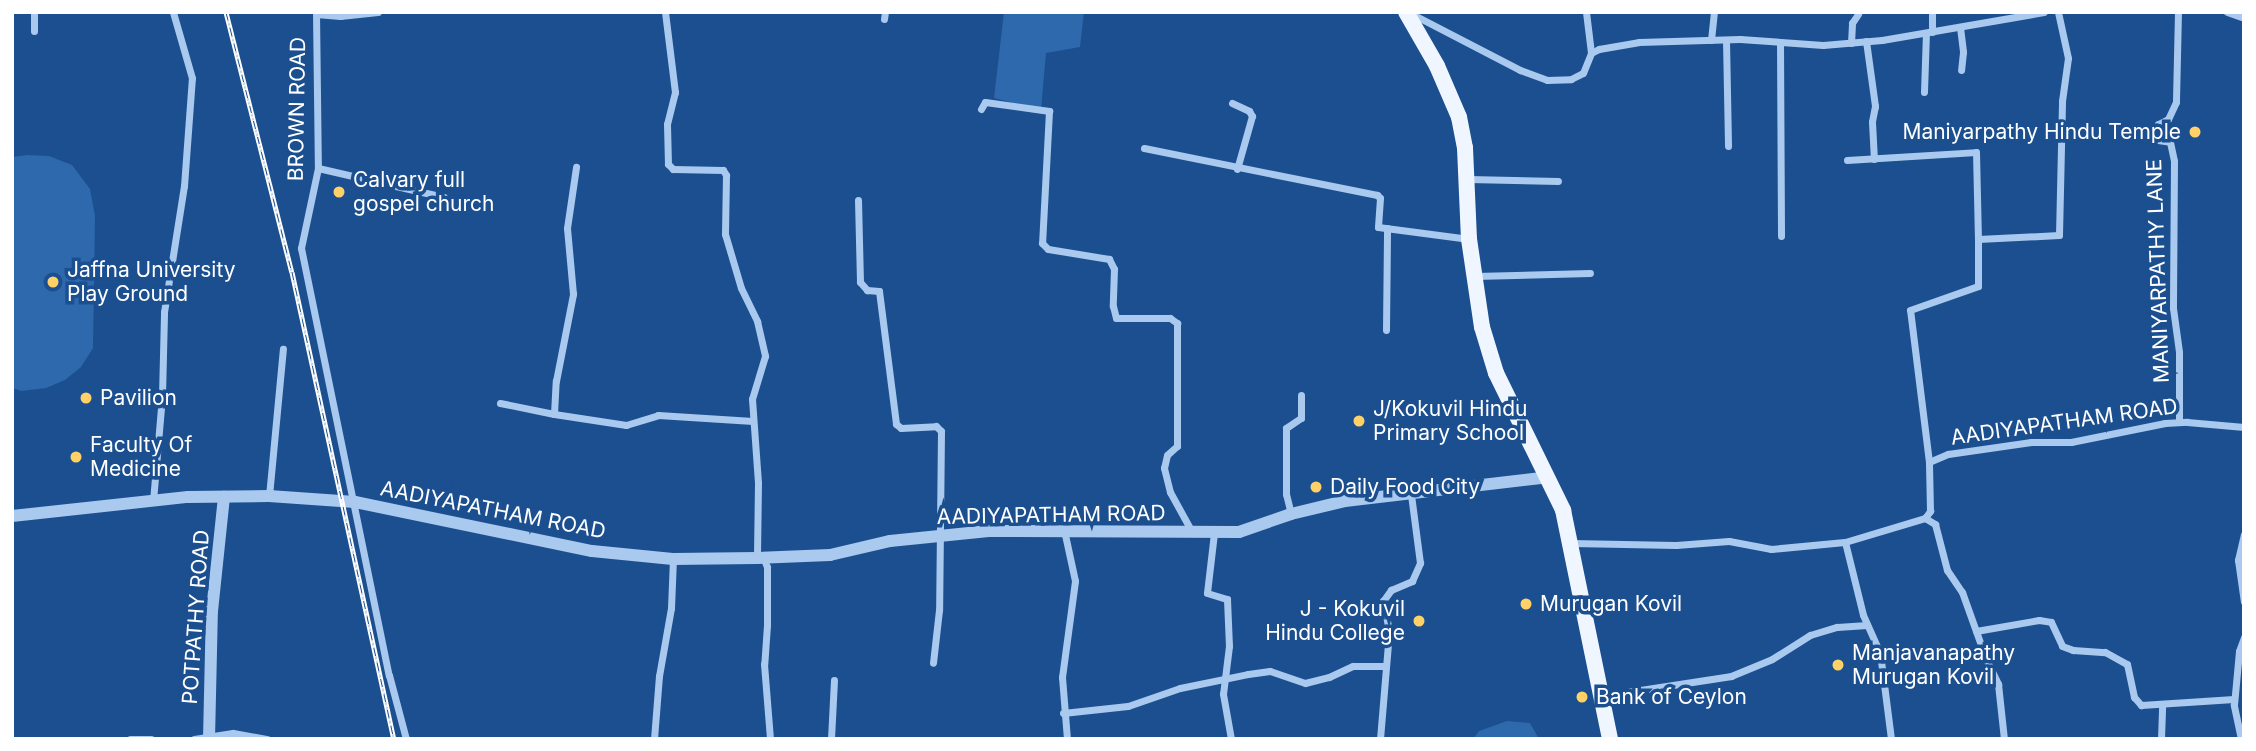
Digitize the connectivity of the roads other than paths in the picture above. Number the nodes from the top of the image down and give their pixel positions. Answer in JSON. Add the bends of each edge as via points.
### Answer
{"nodes":[{"id":1,"x":34,"y":12,"type":"edge"},
{"id":2,"x":173,"y":12,"type":"edge"},
{"id":3,"x":378,"y":12,"type":"edge"},
{"id":4,"x":665,"y":12,"type":"edge"},
{"id":5,"x":1407,"y":12,"type":"edge"},
{"id":6,"x":1586,"y":12,"type":"edge"},
{"id":7,"x":1714,"y":12,"type":"edge"},
{"id":8,"x":1932,"y":12,"type":"edge"},
{"id":9,"x":1990,"y":12,"type":"edge"},
{"id":10,"x":2044,"y":12,"type":"edge"},
{"id":11,"x":2058,"y":12,"type":"edge"},
{"id":12,"x":2178,"y":12,"type":"edge"},
{"id":13,"x":2227,"y":12,"type":"edge"},
{"id":14,"x":316,"y":13,"type":"edge"},
{"id":15,"x":1858,"y":14,"type":"dead end"},
{"id":16,"x":2243,"y":18,"type":"edge"},
{"id":17,"x":1992,"y":22,"type":"junction"},
{"id":18,"x":1960,"y":27,"type":"junction"},
{"id":19,"x":34,"y":31,"type":"dead end"},
{"id":20,"x":1929,"y":32,"type":"junction"},
{"id":21,"x":1711,"y":40,"type":"junction"},
{"id":22,"x":1726,"y":40,"type":"junction"},
{"id":23,"x":1866,"y":41,"type":"junction"},
{"id":24,"x":1780,"y":42,"type":"junction"},
{"id":25,"x":1851,"y":43,"type":"junction"},
{"id":26,"x":1591,"y":53,"type":"junction"},
{"id":27,"x":1961,"y":70,"type":"dead end"},
{"id":28,"x":1924,"y":92,"type":"dead end"},
{"id":29,"x":1232,"y":103,"type":"dead end"},
{"id":30,"x":981,"y":109,"type":"dead end"},
{"id":31,"x":1728,"y":146,"type":"dead end"},
{"id":32,"x":1144,"y":148,"type":"dead end"},
{"id":33,"x":1874,"y":159,"type":"junction"},
{"id":34,"x":1847,"y":160,"type":"dead end"},
{"id":35,"x":576,"y":167,"type":"dead end"},
{"id":36,"x":318,"y":168,"type":"junction"},
{"id":37,"x":1237,"y":169,"type":"junction"},
{"id":38,"x":1467,"y":179,"type":"junction"},
{"id":39,"x":1558,"y":181,"type":"dead end"},
{"id":40,"x":444,"y":197,"type":"dead end"},
{"id":41,"x":858,"y":200,"type":"dead end"},
{"id":42,"x":1387,"y":228,"type":"junction"},
{"id":43,"x":1781,"y":236,"type":"dead end"},
{"id":44,"x":1469,"y":239,"type":"junction"},
{"id":45,"x":1978,"y":239,"type":"junction"},
{"id":46,"x":1590,"y":273,"type":"dead end"},
{"id":47,"x":1474,"y":276,"type":"junction"},
{"id":48,"x":1386,"y":330,"type":"dead end"},
{"id":49,"x":284,"y":349,"type":"dead end"},
{"id":50,"x":1301,"y":395,"type":"dead end"},
{"id":51,"x":500,"y":403,"type":"dead end"},
{"id":52,"x":554,"y":414,"type":"junction"},
{"id":53,"x":753,"y":421,"type":"junction"},
{"id":54,"x":2179,"y":422,"type":"junction"},
{"id":55,"x":2244,"y":427,"type":"edge"},
{"id":56,"x":1929,"y":462,"type":"junction"},
{"id":57,"x":1548,"y":477,"type":"junction"},
{"id":58,"x":1411,"y":495,"type":"junction"},
{"id":59,"x":269,"y":496,"type":"junction"},
{"id":60,"x":224,"y":498,"type":"junction"},
{"id":61,"x":153,"y":501,"type":"junction"},
{"id":62,"x":355,"y":502,"type":"junction"},
{"id":63,"x":1291,"y":514,"type":"junction"},
{"id":64,"x":12,"y":516,"type":"edge"},
{"id":65,"x":1925,"y":518,"type":"junction"},
{"id":66,"x":1064,"y":530,"type":"junction"},
{"id":67,"x":1192,"y":533,"type":"junction"},
{"id":68,"x":1214,"y":533,"type":"junction"},
{"id":69,"x":2244,"y":534,"type":"edge"},
{"id":70,"x":940,"y":535,"type":"junction"},
{"id":71,"x":1845,"y":542,"type":"junction"},
{"id":72,"x":1570,"y":544,"type":"junction"},
{"id":73,"x":760,"y":558,"type":"junction"},
{"id":74,"x":673,"y":559,"type":"junction"},
{"id":75,"x":2244,"y":602,"type":"edge"},
{"id":76,"x":1867,"y":625,"type":"junction"},
{"id":77,"x":1976,"y":631,"type":"junction"},
{"id":78,"x":2244,"y":637,"type":"edge"},
{"id":79,"x":933,"y":663,"type":"dead end"},
{"id":80,"x":1385,"y":666,"type":"junction"},
{"id":81,"x":834,"y":680,"type":"dead end"},
{"id":82,"x":1224,"y":680,"type":"junction"},
{"id":83,"x":2240,"y":680,"type":"edge"},
{"id":84,"x":1601,"y":696,"type":"junction"},
{"id":85,"x":2234,"y":699,"type":"junction"},
{"id":86,"x":2162,"y":704,"type":"junction"},
{"id":87,"x":1063,"y":713,"type":"junction"},
{"id":88,"x":209,"y":738,"type":"edge"},
{"id":89,"x":130,"y":739,"type":"edge"},
{"id":90,"x":151,"y":739,"type":"edge"},
{"id":91,"x":194,"y":739,"type":"edge"},
{"id":92,"x":267,"y":739,"type":"edge"},
{"id":93,"x":405,"y":739,"type":"edge"},
{"id":94,"x":654,"y":739,"type":"edge"},
{"id":95,"x":770,"y":739,"type":"edge"},
{"id":96,"x":831,"y":739,"type":"edge"},
{"id":97,"x":1067,"y":739,"type":"edge"},
{"id":98,"x":1231,"y":739,"type":"edge"},
{"id":99,"x":1380,"y":739,"type":"edge"},
{"id":100,"x":1610,"y":739,"type":"edge"},
{"id":101,"x":1891,"y":739,"type":"edge"},
{"id":102,"x":2004,"y":739,"type":"edge"},
{"id":103,"x":2161,"y":739,"type":"edge"},
{"id":104,"x":2241,"y":739,"type":"edge"}],
"edges":[{"from":1,"to":19,"type":"street"},
{"from":2,"to":61,"type":"street","via":[[191,78],[184,186],[164,312]]},
{"from":3,"to":14,"type":"street"},
{"from":4,"to":53,"type":"street","via":[[676,92],[667,124],[668,164],[673,169],[723,170],[726,175],[725,234],[765,356],[752,399]]},
{"from":5,"to":26,"type":"street","via":[[1541,80],[1571,79],[1583,73]]},
{"from":5,"to":38,"type":"main road","via":[[1459,117]]},
{"from":6,"to":26,"type":"street"},
{"from":7,"to":21,"type":"street"},
{"from":8,"to":20,"type":"street"},
{"from":9,"to":17,"type":"street"},
{"from":10,"to":17,"type":"street"},
{"from":11,"to":45,"type":"street","via":[[2068,58],[2062,101],[2059,235]]},
{"from":12,"to":54,"type":"street","name":"MANIYARPATHY LANE","via":[[2176,102],[2168,119],[2158,124],[2158,140],[2171,142],[2174,160]]},
{"from":13,"to":16,"type":"street"},
{"from":14,"to":36,"type":"street","name":"BROWN ROAD"},
{"from":15,"to":25,"type":"street","via":[[1852,23]]},
{"from":17,"to":18,"type":"street"},
{"from":18,"to":20,"type":"street"},
{"from":18,"to":27,"type":"street"},
{"from":20,"to":23,"type":"street"},
{"from":20,"to":28,"type":"street"},
{"from":21,"to":22,"type":"street"},
{"from":21,"to":26,"type":"street","via":[[1639,42]]},
{"from":22,"to":24,"type":"street"},
{"from":22,"to":31,"type":"street"},
{"from":23,"to":25,"type":"street"},
{"from":23,"to":33,"type":"street","via":[[1875,106]]},
{"from":24,"to":25,"type":"street"},
{"from":24,"to":43,"type":"street"},
{"from":29,"to":37,"type":"street","via":[[1252,116]]},
{"from":30,"to":67,"type":"street","via":[[985,102],[1049,111],[1042,243],[1048,249],[1109,259],[1114,269],[1116,318],[1170,318],[1177,323],[1177,446],[1167,455],[1164,468],[1170,492]]},
{"from":32,"to":37,"type":"street"},
{"from":33,"to":34,"type":"street"},
{"from":33,"to":45,"type":"street","via":[[1976,152]]},
{"from":35,"to":52,"type":"street","via":[[566,228],[573,294]]},
{"from":36,"to":40,"type":"street"},
{"from":36,"to":62,"type":"street","name":"BROWN ROAD","via":[[301,248]]},
{"from":37,"to":42,"type":"street","via":[[1377,195],[1378,227]]},
{"from":38,"to":39,"type":"street"},
{"from":38,"to":44,"type":"main road"},
{"from":41,"to":70,"type":"street","via":[[860,282],[867,290],[879,291],[896,424],[901,428],[936,426],[940,431]]},
{"from":42,"to":44,"type":"street"},
{"from":42,"to":48,"type":"street"},
{"from":44,"to":47,"type":"main road"},
{"from":45,"to":56,"type":"street","via":[[1978,286],[1910,310]]},
{"from":46,"to":47,"type":"street"},
{"from":47,"to":57,"type":"main road","via":[[1493,363]]},
{"from":49,"to":59,"type":"street"},
{"from":50,"to":63,"type":"street","via":[[1301,418],[1286,428],[1286,494]]},
{"from":51,"to":52,"type":"street"},
{"from":52,"to":53,"type":"street","via":[[626,425],[658,415]]},
{"from":53,"to":73,"type":"street"},
{"from":54,"to":55,"type":"street","name":"AADIYAPATHAM ROAD"},
{"from":54,"to":56,"type":"street","name":"AADIYAPATHAM ROAD","via":[[2071,442],[2031,442],[1948,454]]},
{"from":56,"to":65,"type":"street","name":"AADIYAPATHAM ROAD","via":[[1930,511]]},
{"from":57,"to":58,"type":"street","name":"AADIYAPATHAM ROAD"},
{"from":57,"to":72,"type":"main road","via":[[1563,510]]},
{"from":58,"to":63,"type":"street","name":"AADIYAPATHAM ROAD","via":[[1345,501]]},
{"from":58,"to":80,"type":"street","via":[[1420,563],[1412,582],[1385,596],[1389,631]]},
{"from":59,"to":60,"type":"street","name":"AADIYAPATHAM ROAD"},
{"from":59,"to":62,"type":"street","name":"AADIYAPATHAM ROAD"},
{"from":60,"to":61,"type":"street","name":"AADIYAPATHAM ROAD"},
{"from":60,"to":88,"type":"street","name":"POTPATHY ROAD","via":[[212,611]]},
{"from":61,"to":64,"type":"street","name":"AADIYAPATHAM ROAD"},
{"from":62,"to":74,"type":"street","name":"AADIYAPATHAM ROAD","via":[[592,551]]},
{"from":62,"to":93,"type":"street"},
{"from":63,"to":68,"type":"street","name":"AADIYAPATHAM ROAD","via":[[1259,527]]},
{"from":65,"to":71,"type":"street"},
{"from":65,"to":77,"type":"street","via":[[1935,524],[1947,570],[1962,592]]},
{"from":66,"to":67,"type":"street","name":"AADIYAPATHAM ROAD"},
{"from":66,"to":70,"type":"street","name":"AADIYAPATHAM ROAD"},
{"from":66,"to":87,"type":"street","via":[[1075,581],[1062,677]]},
{"from":67,"to":68,"type":"street","name":"AADIYAPATHAM ROAD"},
{"from":68,"to":82,"type":"street","via":[[1207,593],[1227,599],[1229,646]]},
{"from":69,"to":75,"type":"street","via":[[2238,561]]},
{"from":70,"to":73,"type":"street","name":"AADIYAPATHAM ROAD","via":[[830,555]]},
{"from":70,"to":79,"type":"street","via":[[940,610]]},
{"from":71,"to":72,"type":"street","via":[[1771,549],[1729,541]]},
{"from":71,"to":76,"type":"street"},
{"from":72,"to":84,"type":"main road"},
{"from":73,"to":74,"type":"street","name":"AADIYAPATHAM ROAD"},
{"from":73,"to":95,"type":"street"},
{"from":74,"to":94,"type":"street"},
{"from":76,"to":84,"type":"street","via":[[1810,635],[1772,659],[1731,676]]},
{"from":76,"to":101,"type":"street","via":[[1880,653]]},
{"from":77,"to":86,"type":"street","via":[[2051,622],[2062,646],[2105,652],[2127,664],[2134,697],[2141,705]]},
{"from":77,"to":102,"type":"street","via":[[1998,684]]},
{"from":78,"to":83,"type":"street","via":[[2239,650]]},
{"from":80,"to":82,"type":"street","via":[[1353,666],[1305,683],[1270,671]]},
{"from":80,"to":99,"type":"street"},
{"from":81,"to":96,"type":"street"},
{"from":82,"to":87,"type":"street","via":[[1180,688],[1128,706]]},
{"from":82,"to":98,"type":"street"},
{"from":83,"to":85,"type":"street"},
{"from":84,"to":100,"type":"main road"},
{"from":85,"to":86,"type":"street"},
{"from":85,"to":104,"type":"street"},
{"from":86,"to":103,"type":"street"},
{"from":87,"to":97,"type":"street"},
{"from":88,"to":91,"type":"street"},
{"from":88,"to":92,"type":"street","via":[[233,733]]},
{"from":89,"to":90,"type":"street"}]}
